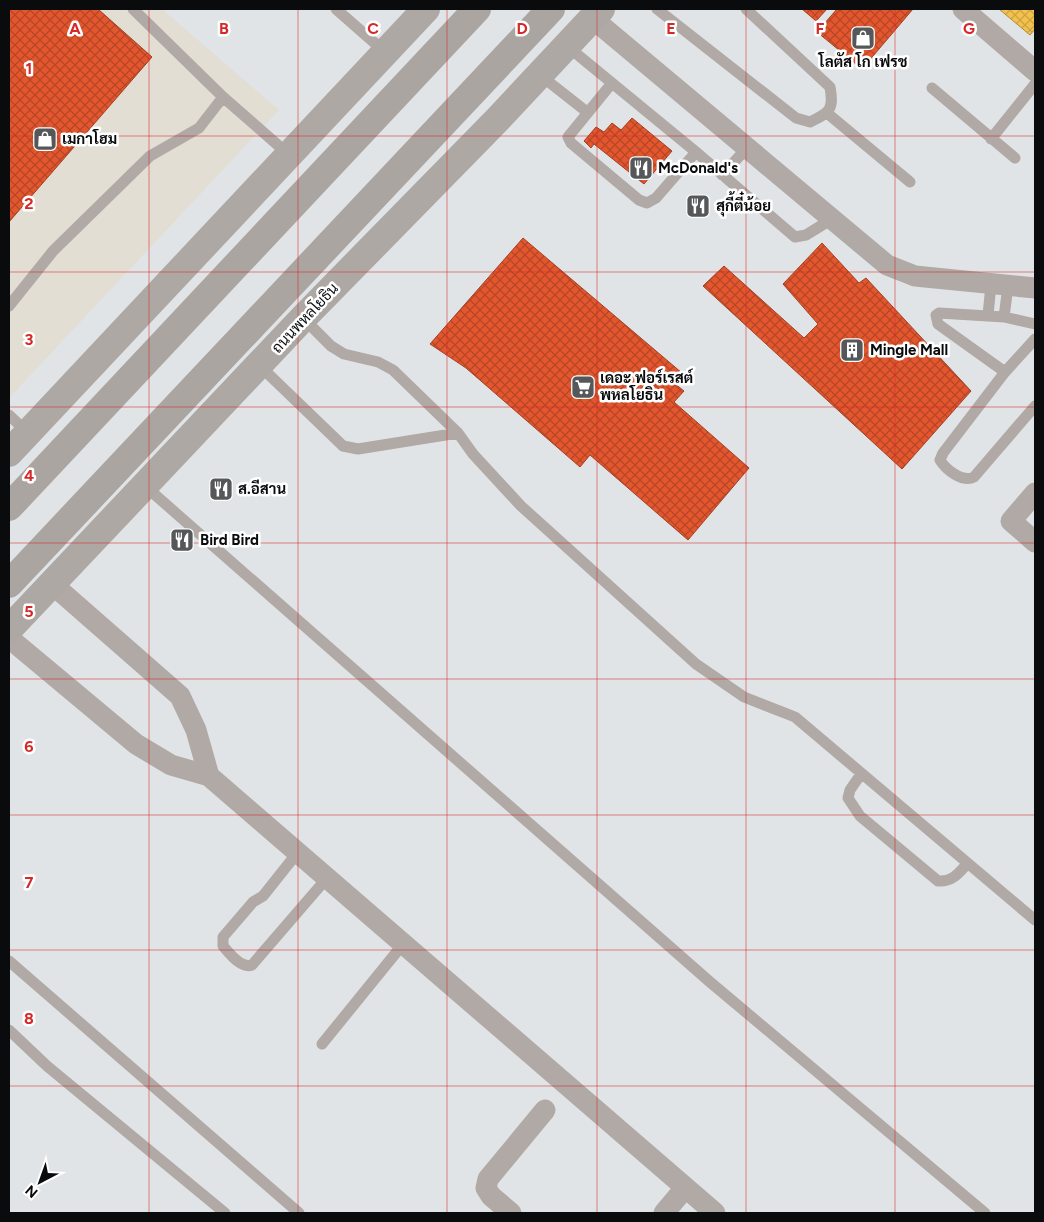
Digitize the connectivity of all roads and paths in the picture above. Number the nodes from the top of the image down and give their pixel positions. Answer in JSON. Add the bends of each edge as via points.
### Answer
{"nodes":[{"id":1,"x":133,"y":9,"type":"edge"},
{"id":2,"x":336,"y":9,"type":"edge"},
{"id":3,"x":426,"y":9,"type":"edge"},
{"id":4,"x":477,"y":9,"type":"edge"},
{"id":5,"x":551,"y":9,"type":"edge"},
{"id":6,"x":657,"y":9,"type":"edge"},
{"id":7,"x":746,"y":9,"type":"edge"},
{"id":8,"x":962,"y":9,"type":"edge"},
{"id":9,"x":597,"y":14,"type":"edge"},
{"id":10,"x":567,"y":46,"type":"junction"},
{"id":11,"x":385,"y":52,"type":"junction"},
{"id":12,"x":1035,"y":71,"type":"edge"},
{"id":13,"x":540,"y":75,"type":"junction"},
{"id":14,"x":612,"y":83,"type":"junction"},
{"id":15,"x":1035,"y":84,"type":"edge"},
{"id":16,"x":932,"y":88,"type":"dead end"},
{"id":17,"x":223,"y":97,"type":"junction"},
{"id":18,"x":586,"y":112,"type":"junction"},
{"id":19,"x":827,"y":114,"type":"junction"},
{"id":20,"x":991,"y":139,"type":"junction"},
{"id":21,"x":747,"y":148,"type":"junction"},
{"id":22,"x":696,"y":152,"type":"junction"},
{"id":23,"x":288,"y":154,"type":"junction"},
{"id":24,"x":1015,"y":158,"type":"dead end"},
{"id":25,"x":722,"y":175,"type":"junction"},
{"id":26,"x":910,"y":182,"type":"dead end"},
{"id":27,"x":832,"y":219,"type":"junction"},
{"id":28,"x":1000,"y":285,"type":"junction"},
{"id":29,"x":1035,"y":288,"type":"edge"},
{"id":30,"x":9,"y":306,"type":"edge"},
{"id":31,"x":988,"y":316,"type":"junction"},
{"id":32,"x":1004,"y":317,"type":"junction"},
{"id":33,"x":303,"y":318,"type":"junction"},
{"id":34,"x":1035,"y":324,"type":"edge"},
{"id":35,"x":1035,"y":339,"type":"edge"},
{"id":36,"x":260,"y":366,"type":"junction"},
{"id":37,"x":1005,"y":372,"type":"junction"},
{"id":38,"x":1035,"y":406,"type":"edge"},
{"id":39,"x":18,"y":424,"type":"edge"},
{"id":40,"x":458,"y":433,"type":"junction"},
{"id":41,"x":9,"y":453,"type":"edge"},
{"id":42,"x":145,"y":486,"type":"junction"},
{"id":43,"x":1035,"y":493,"type":"edge"},
{"id":44,"x":9,"y":507,"type":"edge"},
{"id":45,"x":1035,"y":542,"type":"edge"},
{"id":46,"x":51,"y":583,"type":"junction"},
{"id":47,"x":9,"y":584,"type":"edge"},
{"id":48,"x":9,"y":629,"type":"edge"},
{"id":49,"x":9,"y":638,"type":"edge"},
{"id":50,"x":861,"y":774,"type":"junction"},
{"id":51,"x":209,"y":776,"type":"junction"},
{"id":52,"x":298,"y":852,"type":"junction"},
{"id":53,"x":967,"y":864,"type":"junction"},
{"id":54,"x":327,"y":878,"type":"junction"},
{"id":55,"x":1035,"y":920,"type":"edge"},
{"id":56,"x":404,"y":943,"type":"junction"},
{"id":57,"x":9,"y":961,"type":"edge"},
{"id":58,"x":9,"y":1030,"type":"edge"},
{"id":59,"x":322,"y":1044,"type":"dead end"},
{"id":60,"x":545,"y":1110,"type":"dead end"},
{"id":61,"x":685,"y":1188,"type":"junction"},
{"id":62,"x":225,"y":1213,"type":"edge"},
{"id":63,"x":299,"y":1213,"type":"edge"},
{"id":64,"x":511,"y":1213,"type":"edge"},
{"id":65,"x":664,"y":1213,"type":"edge"},
{"id":66,"x":715,"y":1213,"type":"edge"},
{"id":67,"x":984,"y":1213,"type":"edge"}],
"edges":[{"from":1,"to":17,"type":"lane"},
{"from":2,"to":11,"type":"lane"},
{"from":3,"to":11,"type":"main road"},
{"from":4,"to":44,"type":"highway"},
{"from":5,"to":47,"type":"highway"},
{"from":6,"to":19,"type":"lane","via":[[796,118],[810,122]]},
{"from":7,"to":19,"type":"lane","via":[[830,87],[833,104]]},
{"from":8,"to":12,"type":"street"},
{"from":9,"to":10,"type":"main road","name":"ถนนพหลโยธิน"},
{"from":9,"to":21,"type":"street"},
{"from":10,"to":13,"type":"main road","name":"ถนนพหลโยธิน"},
{"from":10,"to":14,"type":"lane"},
{"from":11,"to":23,"type":"main road"},
{"from":13,"to":18,"type":"lane"},
{"from":13,"to":33,"type":"main road","name":"ถนนพหลโยธิน"},
{"from":14,"to":18,"type":"lane"},
{"from":14,"to":22,"type":"lane"},
{"from":15,"to":20,"type":"lane"},
{"from":16,"to":20,"type":"lane"},
{"from":17,"to":23,"type":"lane"},
{"from":17,"to":30,"type":"lane","via":[[199,128],[150,156],[53,251]]},
{"from":18,"to":22,"type":"lane","via":[[570,132],[571,143],[639,200],[648,203],[656,198]]},
{"from":19,"to":26,"type":"lane"},
{"from":20,"to":24,"type":"lane"},
{"from":21,"to":25,"type":"lane"},
{"from":21,"to":27,"type":"street"},
{"from":22,"to":25,"type":"lane"},
{"from":23,"to":39,"type":"main road"},
{"from":25,"to":27,"type":"lane","via":[[795,237]]},
{"from":27,"to":28,"type":"street","via":[[887,265],[908,273],[956,282]]},
{"from":28,"to":29,"type":"street"},
{"from":28,"to":31,"type":"lane"},
{"from":28,"to":32,"type":"lane"},
{"from":31,"to":32,"type":"lane"},
{"from":31,"to":37,"type":"lane","via":[[940,313],[935,319]]},
{"from":32,"to":34,"type":"lane"},
{"from":33,"to":36,"type":"main road","name":"ถนนพหลโยธิน"},
{"from":33,"to":40,"type":"lane","via":[[331,346],[344,354],[378,362],[394,370]]},
{"from":35,"to":37,"type":"lane"},
{"from":36,"to":40,"type":"lane","via":[[343,446],[358,449]]},
{"from":36,"to":42,"type":"main road","name":"ถนนพหลโยธิน"},
{"from":37,"to":38,"type":"lane","via":[[942,453],[940,460],[943,465],[963,479],[974,477]]},
{"from":39,"to":41,"type":"main road"},
{"from":40,"to":50,"type":"lane","via":[[521,506],[696,664],[744,697],[795,718]]},
{"from":42,"to":46,"type":"main road","name":"ถนนพหลโยธิน"},
{"from":42,"to":67,"type":"lane","via":[[710,982]]},
{"from":43,"to":45,"type":"street","via":[[1011,521]]},
{"from":46,"to":48,"type":"main road","name":"ถนนพหลโยธิน"},
{"from":46,"to":51,"type":"street","via":[[180,696],[196,730]]},
{"from":49,"to":51,"type":"street","via":[[136,744],[172,765]]},
{"from":50,"to":53,"type":"lane"},
{"from":50,"to":53,"type":"lane","via":[[848,798],[860,816],[938,881],[955,877]]},
{"from":51,"to":52,"type":"street"},
{"from":52,"to":54,"type":"street"},
{"from":52,"to":54,"type":"lane","via":[[263,896],[253,902],[223,937],[227,951],[243,965],[252,965]]},
{"from":53,"to":55,"type":"lane"},
{"from":54,"to":56,"type":"street"},
{"from":56,"to":59,"type":"lane"},
{"from":56,"to":61,"type":"street"},
{"from":57,"to":63,"type":"lane"},
{"from":58,"to":62,"type":"lane"},
{"from":60,"to":64,"type":"street","via":[[488,1179],[486,1188],[491,1196]]},
{"from":61,"to":65,"type":"street"},
{"from":61,"to":66,"type":"street"}]}
